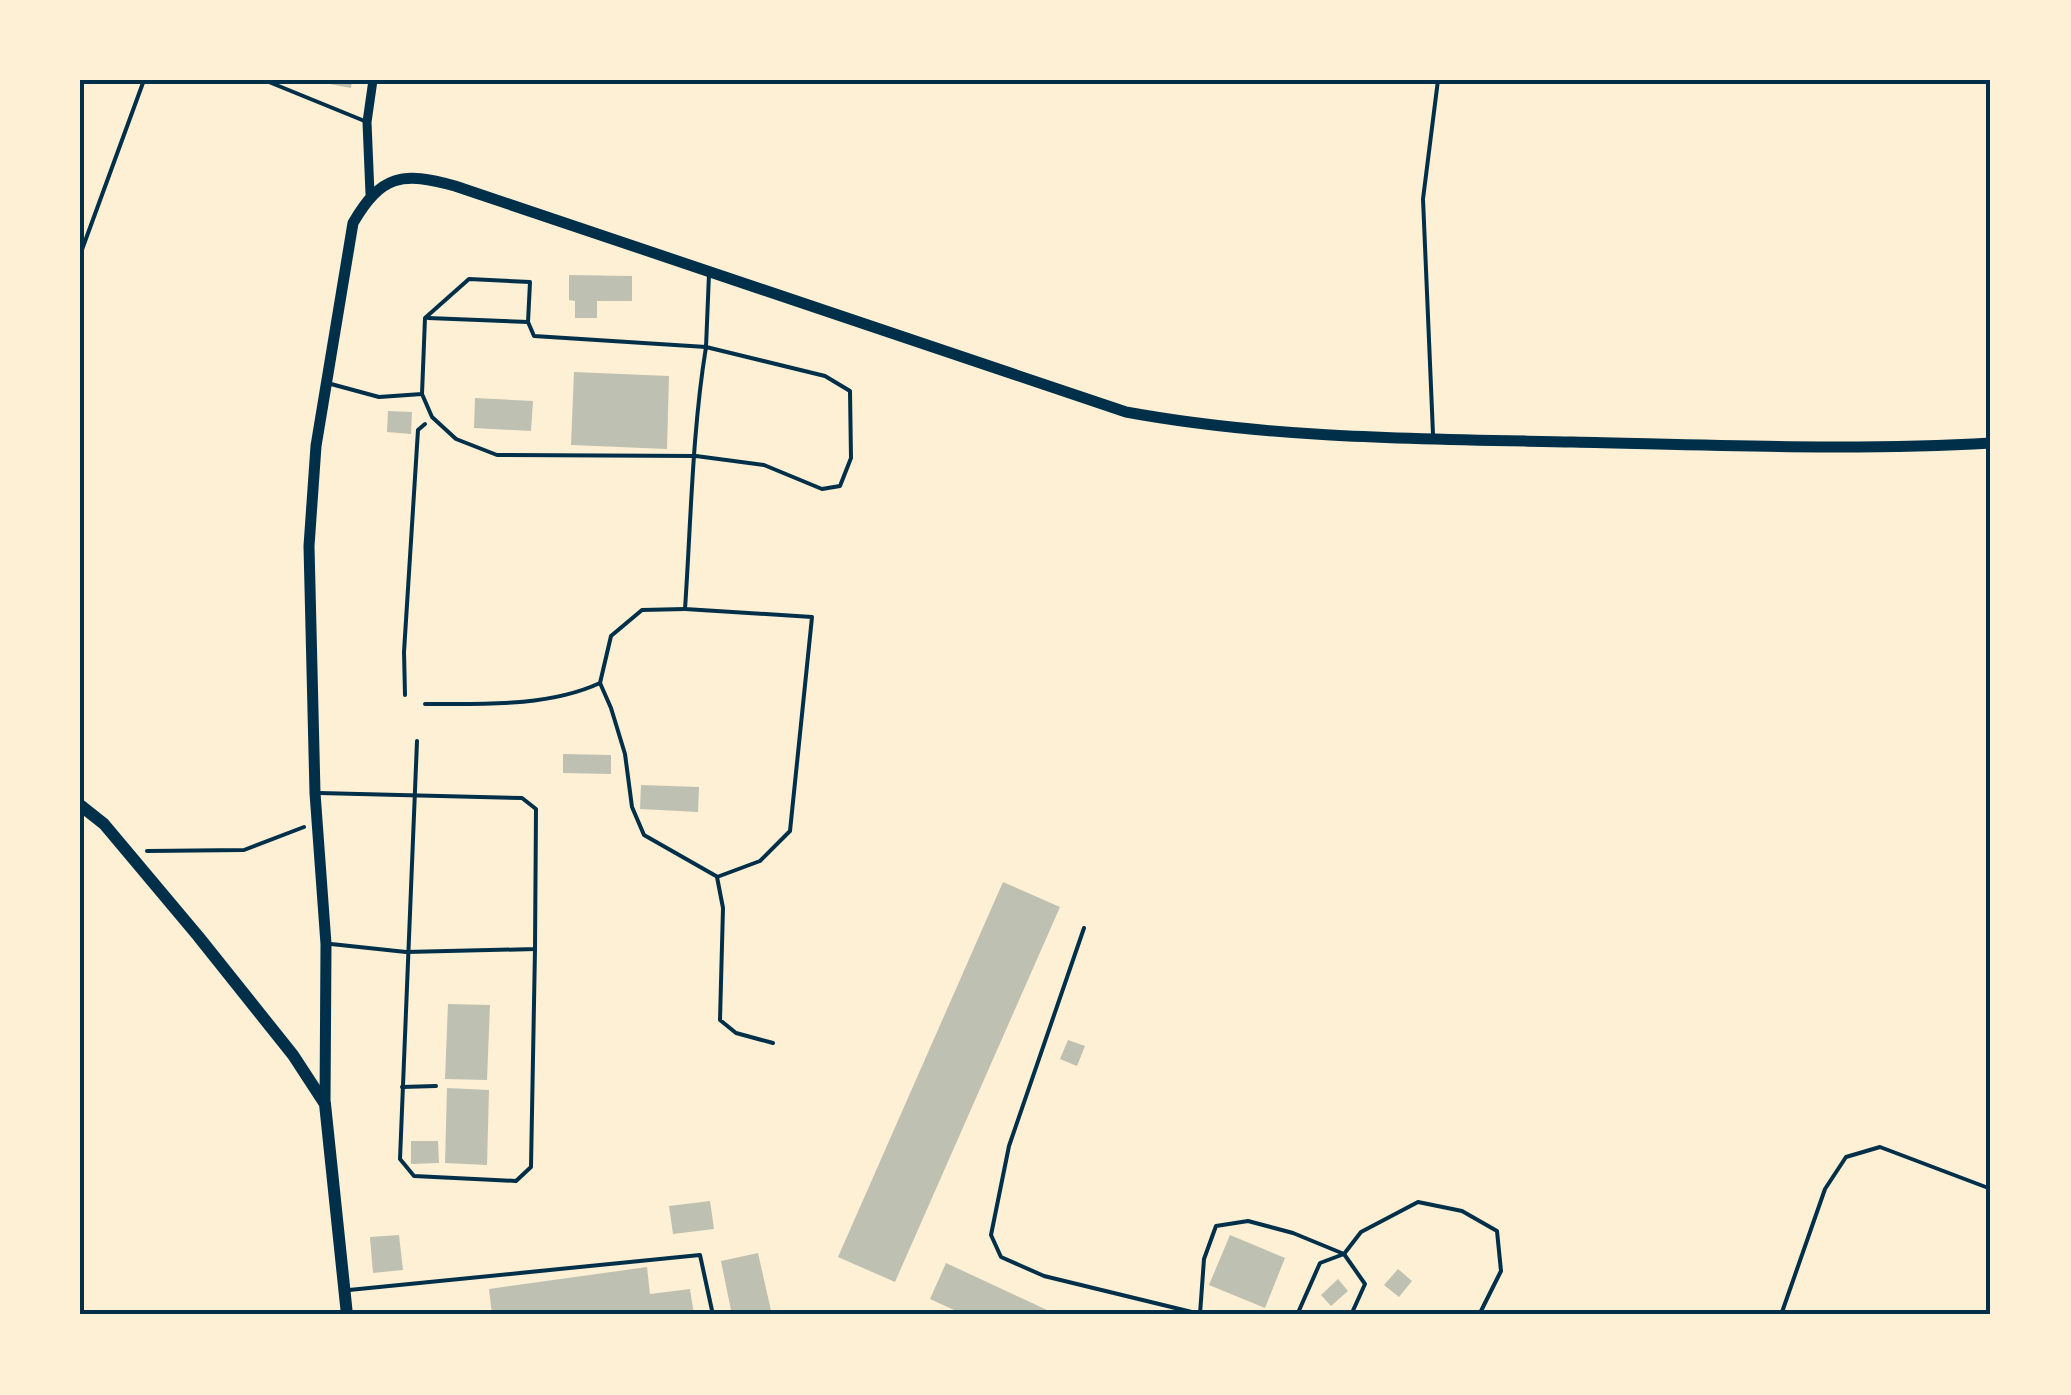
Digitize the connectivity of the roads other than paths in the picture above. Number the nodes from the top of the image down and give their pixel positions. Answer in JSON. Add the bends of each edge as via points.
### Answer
{"nodes":[{"id":1,"x":144,"y":80,"type":"edge"},
{"id":2,"x":264,"y":80,"type":"edge"},
{"id":3,"x":373,"y":80,"type":"edge"},
{"id":4,"x":1438,"y":80,"type":"edge"},
{"id":5,"x":367,"y":122,"type":"junction"},
{"id":6,"x":370,"y":194,"type":"junction"},
{"id":7,"x":80,"y":255,"type":"edge"},
{"id":8,"x":709,"y":270,"type":"junction"},
{"id":9,"x":424,"y":318,"type":"junction"},
{"id":10,"x":528,"y":322,"type":"junction"},
{"id":11,"x":706,"y":347,"type":"junction"},
{"id":12,"x":326,"y":383,"type":"junction"},
{"id":13,"x":422,"y":394,"type":"junction"},
{"id":14,"x":1433,"y":439,"type":"junction"},
{"id":15,"x":1991,"y":443,"type":"edge"},
{"id":16,"x":696,"y":456,"type":"junction"},
{"id":17,"x":685,"y":609,"type":"junction"},
{"id":18,"x":600,"y":683,"type":"junction"},
{"id":19,"x":425,"y":704,"type":"dead end"},
{"id":20,"x":418,"y":741,"type":"dead end"},
{"id":21,"x":316,"y":793,"type":"junction"},
{"id":22,"x":418,"y":798,"type":"junction"},
{"id":23,"x":80,"y":805,"type":"edge"},
{"id":24,"x":717,"y":877,"type":"junction"},
{"id":25,"x":1084,"y":928,"type":"dead end"},
{"id":26,"x":326,"y":944,"type":"junction"},
{"id":27,"x":535,"y":949,"type":"junction"},
{"id":28,"x":406,"y":952,"type":"junction"},
{"id":29,"x":773,"y":1043,"type":"dead end"},
{"id":30,"x":436,"y":1086,"type":"dead end"},
{"id":31,"x":402,"y":1088,"type":"junction"},
{"id":32,"x":326,"y":1104,"type":"junction"},
{"id":33,"x":1991,"y":1189,"type":"edge"},
{"id":34,"x":1344,"y":1254,"type":"junction"},
{"id":35,"x":344,"y":1290,"type":"junction"},
{"id":36,"x":347,"y":1315,"type":"edge"},
{"id":37,"x":713,"y":1315,"type":"edge"},
{"id":38,"x":1201,"y":1315,"type":"edge"},
{"id":39,"x":1297,"y":1315,"type":"edge"},
{"id":40,"x":1352,"y":1315,"type":"edge"},
{"id":41,"x":1479,"y":1315,"type":"edge"},
{"id":42,"x":1781,"y":1315,"type":"edge"}],
"edges":[{"from":1,"to":7,"type":"lane"},
{"from":2,"to":5,"type":"lane"},
{"from":3,"to":5,"type":"street"},
{"from":4,"to":14,"type":"lane","via":[[1423,199]]},
{"from":5,"to":6,"type":"street"},
{"from":6,"to":8,"type":"street","via":[[393,180],[422,176]]},
{"from":6,"to":12,"type":"street","via":[[352,223]]},
{"from":8,"to":11,"type":"lane"},
{"from":8,"to":14,"type":"street","via":[[1126,412],[1261,431]]},
{"from":9,"to":10,"type":"lane"},
{"from":9,"to":10,"type":"lane","via":[[469,279],[530,282]]},
{"from":9,"to":13,"type":"lane"},
{"from":10,"to":11,"type":"lane","via":[[534,336]]},
{"from":11,"to":16,"type":"lane"},
{"from":11,"to":16,"type":"lane","via":[[825,376],[850,392],[852,458],[840,486],[822,489],[764,466]]},
{"from":12,"to":13,"type":"lane","via":[[379,397]]},
{"from":12,"to":21,"type":"street","via":[[308,546]]},
{"from":13,"to":16,"type":"lane","via":[[432,417],[456,439],[497,455]]},
{"from":14,"to":15,"type":"street","via":[[1885,450]]},
{"from":16,"to":17,"type":"lane"},
{"from":17,"to":18,"type":"lane","via":[[642,610],[611,636]]},
{"from":17,"to":24,"type":"lane","via":[[812,618],[790,831],[760,861]]},
{"from":18,"to":19,"type":"lane","via":[[574,695]]},
{"from":18,"to":24,"type":"lane","via":[[644,834]]},
{"from":20,"to":22,"type":"lane"},
{"from":21,"to":22,"type":"lane"},
{"from":21,"to":26,"type":"street"},
{"from":22,"to":27,"type":"lane","via":[[522,798],[536,809]]},
{"from":22,"to":28,"type":"lane","via":[[411,811]]},
{"from":23,"to":32,"type":"main road","via":[[127,852]]},
{"from":24,"to":29,"type":"lane","via":[[720,1020],[736,1033]]},
{"from":25,"to":38,"type":"lane","via":[[1009,1146],[991,1236],[1001,1257],[1044,1276]]},
{"from":26,"to":28,"type":"lane"},
{"from":26,"to":32,"type":"street"},
{"from":27,"to":28,"type":"lane"},
{"from":27,"to":31,"type":"lane","via":[[532,1167],[516,1181],[414,1176],[400,1160]]},
{"from":28,"to":31,"type":"lane"},
{"from":30,"to":31,"type":"lane"},
{"from":32,"to":35,"type":"main road"},
{"from":33,"to":42,"type":"lane","via":[[1880,1147],[1846,1157],[1826,1190]]},
{"from":34,"to":38,"type":"lane","via":[[1248,1221],[1216,1226],[1204,1259]]},
{"from":34,"to":39,"type":"lane","via":[[1320,1263]]},
{"from":34,"to":40,"type":"lane","via":[[1366,1284]]},
{"from":34,"to":41,"type":"lane","via":[[1361,1232],[1418,1202],[1462,1211],[1497,1231],[1501,1270]]},
{"from":35,"to":36,"type":"main road"},
{"from":35,"to":37,"type":"lane","via":[[700,1254]]}]}
